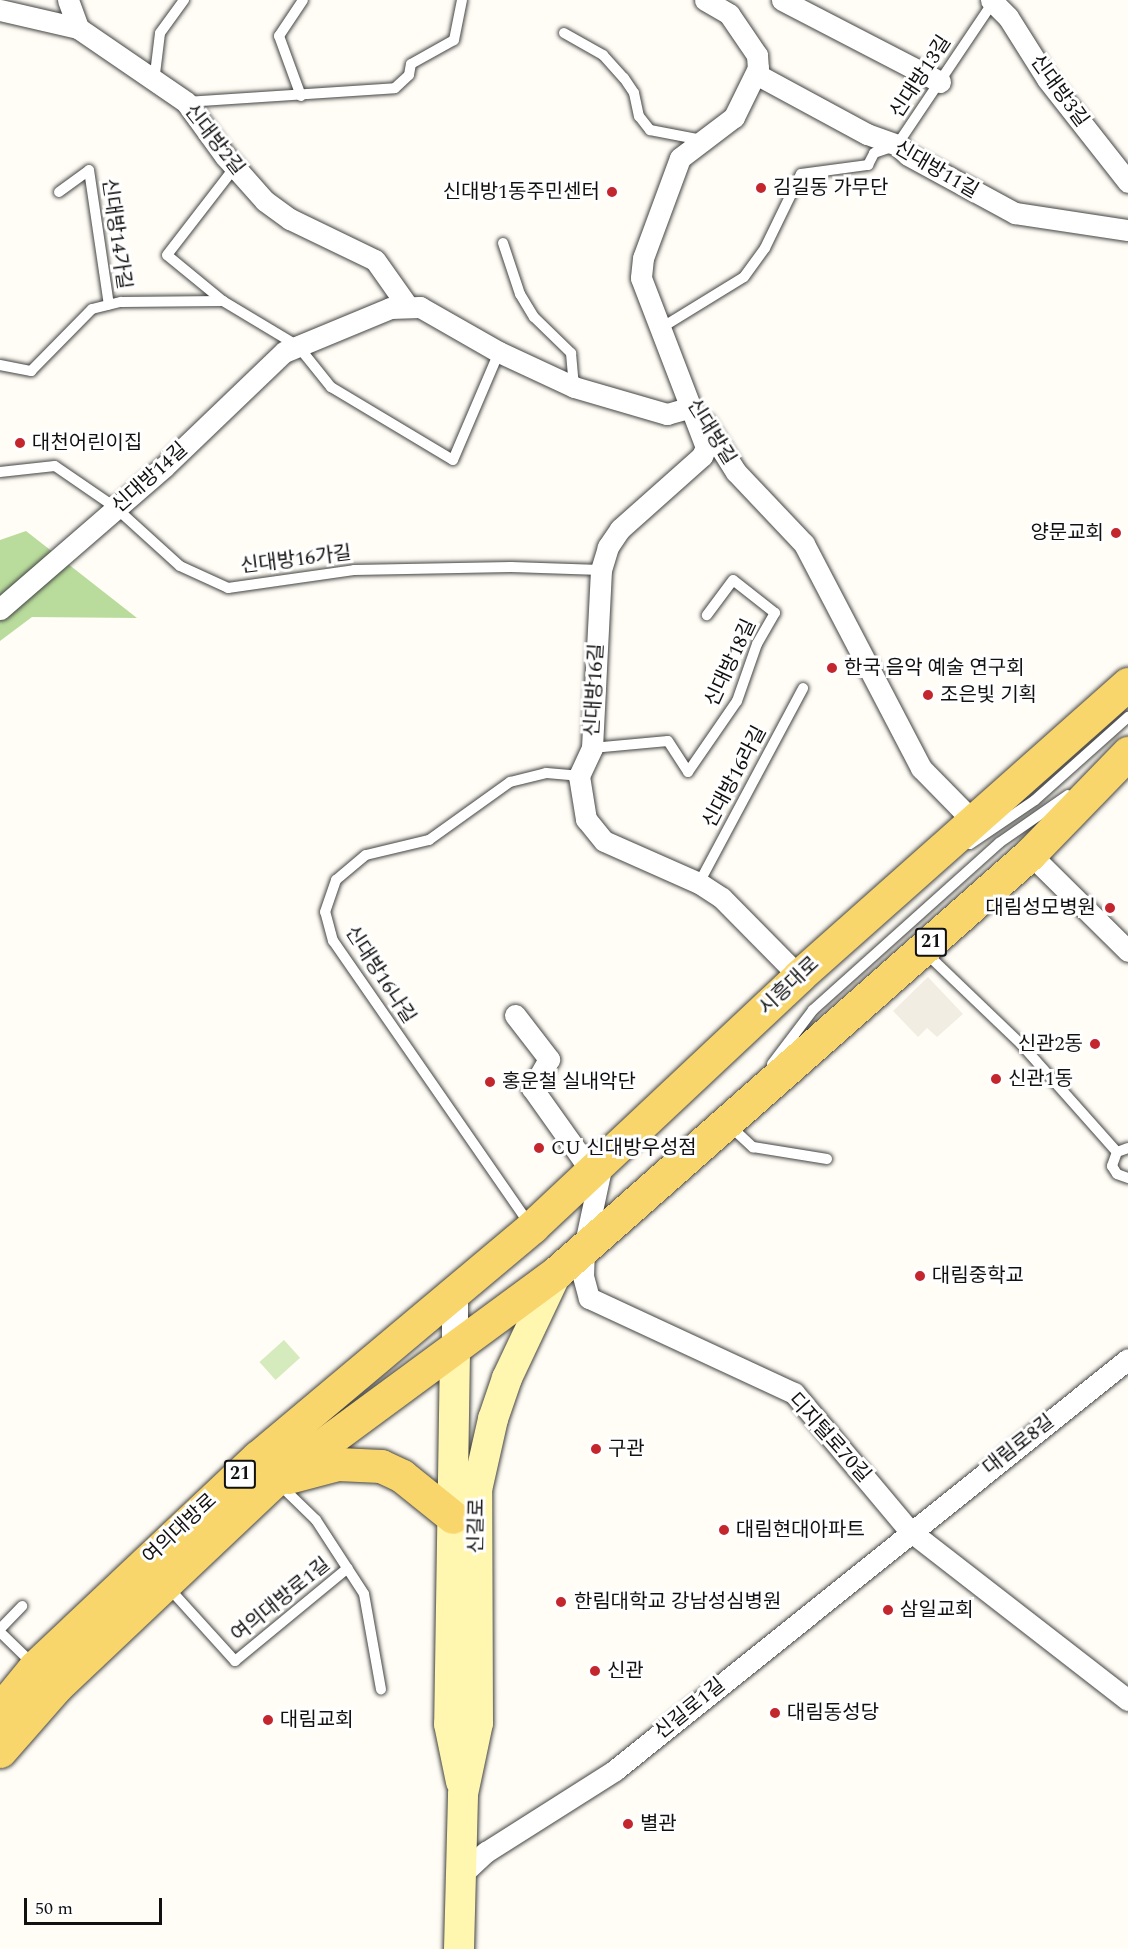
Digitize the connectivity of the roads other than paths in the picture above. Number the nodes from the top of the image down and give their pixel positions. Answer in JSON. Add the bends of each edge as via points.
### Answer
{"nodes":[{"id":1,"x":68,"y":0,"type":"edge"},
{"id":2,"x":184,"y":0,"type":"edge"},
{"id":3,"x":303,"y":0,"type":"edge"},
{"id":4,"x":462,"y":0,"type":"edge"},
{"id":5,"x":705,"y":0,"type":"edge"},
{"id":6,"x":782,"y":0,"type":"edge"},
{"id":7,"x":993,"y":1,"type":"edge"},
{"id":8,"x":0,"y":10,"type":"edge"},
{"id":9,"x":78,"y":28,"type":"junction"},
{"id":10,"x":564,"y":33,"type":"dead end"},
{"id":11,"x":756,"y":74,"type":"junction"},
{"id":12,"x":940,"y":81,"type":"junction"},
{"id":13,"x":154,"y":83,"type":"junction"},
{"id":14,"x":301,"y":96,"type":"junction"},
{"id":15,"x":186,"y":102,"type":"junction"},
{"id":16,"x":702,"y":140,"type":"junction"},
{"id":17,"x":897,"y":145,"type":"junction"},
{"id":18,"x":235,"y":167,"type":"junction"},
{"id":19,"x":1128,"y":182,"type":"edge"},
{"id":20,"x":59,"y":192,"type":"dead end"},
{"id":21,"x":1128,"y":230,"type":"edge"},
{"id":22,"x":503,"y":243,"type":"dead end"},
{"id":23,"x":224,"y":301,"type":"junction"},
{"id":24,"x":406,"y":304,"type":"junction"},
{"id":25,"x":109,"y":305,"type":"junction"},
{"id":26,"x":661,"y":327,"type":"junction"},
{"id":27,"x":298,"y":346,"type":"junction"},
{"id":28,"x":498,"y":352,"type":"junction"},
{"id":29,"x":0,"y":364,"type":"edge"},
{"id":30,"x":574,"y":387,"type":"junction"},
{"id":31,"x":691,"y":407,"type":"junction"},
{"id":32,"x":0,"y":472,"type":"edge"},
{"id":33,"x":116,"y":508,"type":"junction"},
{"id":34,"x":601,"y":570,"type":"junction"},
{"id":35,"x":0,"y":609,"type":"edge"},
{"id":36,"x":707,"y":615,"type":"dead end"},
{"id":37,"x":1128,"y":684,"type":"edge"},
{"id":38,"x":803,"y":688,"type":"dead end"},
{"id":39,"x":1128,"y":717,"type":"edge"},
{"id":40,"x":592,"y":748,"type":"junction"},
{"id":41,"x":1128,"y":754,"type":"edge"},
{"id":42,"x":579,"y":776,"type":"junction"},
{"id":43,"x":974,"y":821,"type":"junction"},
{"id":44,"x":1030,"y":855,"type":"junction"},
{"id":45,"x":699,"y":883,"type":"junction"},
{"id":46,"x":874,"y":909,"type":"junction"},
{"id":47,"x":922,"y":950,"type":"junction"},
{"id":48,"x":1128,"y":951,"type":"edge"},
{"id":49,"x":799,"y":976,"type":"junction"},
{"id":50,"x":515,"y":1015,"type":"dead end"},
{"id":51,"x":726,"y":1122,"type":"junction"},
{"id":52,"x":1123,"y":1150,"type":"edge"},
{"id":53,"x":827,"y":1159,"type":"dead end"},
{"id":54,"x":597,"y":1165,"type":"junction"},
{"id":55,"x":1128,"y":1178,"type":"edge"},
{"id":56,"x":532,"y":1227,"type":"junction"},
{"id":57,"x":584,"y":1248,"type":"junction"},
{"id":58,"x":557,"y":1272,"type":"junction"},
{"id":59,"x":455,"y":1292,"type":"junction"},
{"id":60,"x":460,"y":1346,"type":"junction"},
{"id":61,"x":1128,"y":1359,"type":"edge"},
{"id":62,"x":275,"y":1480,"type":"junction"},
{"id":63,"x":465,"y":1520,"type":"junction"},
{"id":64,"x":910,"y":1531,"type":"junction"},
{"id":65,"x":348,"y":1568,"type":"junction"},
{"id":66,"x":165,"y":1583,"type":"junction"},
{"id":67,"x":22,"y":1606,"type":"dead end"},
{"id":68,"x":0,"y":1631,"type":"edge"},
{"id":69,"x":46,"y":1677,"type":"junction"},
{"id":70,"x":381,"y":1689,"type":"dead end"},
{"id":71,"x":1124,"y":1690,"type":"edge"},
{"id":72,"x":0,"y":1710,"type":"edge"},
{"id":73,"x":0,"y":1751,"type":"edge"},
{"id":74,"x":461,"y":1875,"type":"junction"},
{"id":75,"x":459,"y":1949,"type":"edge"}],
"edges":[{"from":1,"to":9,"type":"street"},
{"from":2,"to":13,"type":"lane","via":[[159,33]]},
{"from":3,"to":14,"type":"lane","via":[[279,36]]},
{"from":4,"to":14,"type":"lane","via":[[454,40],[411,64],[409,75],[395,88]]},
{"from":5,"to":11,"type":"street","via":[[729,14],[745,35],[757,55]]},
{"from":6,"to":12,"type":"street"},
{"from":7,"to":12,"type":"lane","name":"신대방13길"},
{"from":7,"to":19,"type":"street","name":"신대방3길","via":[[1008,17],[1047,79]]},
{"from":8,"to":9,"type":"street","name":"신대방2길"},
{"from":9,"to":13,"type":"street","name":"신대방2길"},
{"from":10,"to":16,"type":"lane","via":[[603,55],[624,78],[634,93],[639,116],[650,130]]},
{"from":11,"to":16,"type":"street","name":"신대방길","via":[[734,117]]},
{"from":11,"to":17,"type":"street","name":"신대방11길","via":[[867,134]]},
{"from":12,"to":17,"type":"lane","name":"신대방13길"},
{"from":13,"to":15,"type":"street","name":"신대방2길"},
{"from":14,"to":15,"type":"lane","via":[[242,95]]},
{"from":15,"to":18,"type":"street","name":"신대방2길"},
{"from":16,"to":26,"type":"street","name":"신대방길","via":[[680,158],[643,258],[641,278]]},
{"from":17,"to":21,"type":"street","name":"신대방11길","via":[[908,155],[1015,213]]},
{"from":17,"to":26,"type":"lane","name":"신대방13길","via":[[874,153],[868,165],[801,174],[765,248],[744,278]]},
{"from":18,"to":23,"type":"lane","via":[[167,255]]},
{"from":18,"to":24,"type":"street","name":"신대방2길","via":[[265,201],[290,219],[375,260]]},
{"from":20,"to":25,"type":"lane","name":"신대방14가길","via":[[89,170]]},
{"from":22,"to":30,"type":"lane","via":[[520,294],[534,317],[571,353]]},
{"from":23,"to":25,"type":"lane","name":"신대방14가길"},
{"from":23,"to":27,"type":"lane"},
{"from":24,"to":27,"type":"street","name":"신대방14길"},
{"from":24,"to":28,"type":"street","via":[[420,307]]},
{"from":25,"to":29,"type":"lane","name":"신대방14가길","via":[[92,309],[31,371]]},
{"from":26,"to":31,"type":"street","name":"신대방길"},
{"from":27,"to":28,"type":"lane","via":[[331,387],[453,460]]},
{"from":27,"to":33,"type":"street","name":"신대방14길","via":[[284,351]]},
{"from":28,"to":30,"type":"street"},
{"from":30,"to":31,"type":"street","via":[[667,414]]},
{"from":31,"to":34,"type":"street","name":"신대방16길","via":[[704,438],[702,456],[620,530],[608,547]]},
{"from":31,"to":43,"type":"street","name":"신대방길","via":[[736,472],[804,544],[921,768]]},
{"from":32,"to":33,"type":"lane","name":"신대방16가길","via":[[55,466]]},
{"from":33,"to":34,"type":"lane","name":"신대방16가길","via":[[180,566],[228,588],[354,570]]},
{"from":33,"to":35,"type":"street","name":"신대방14길"},
{"from":34,"to":40,"type":"street","name":"신대방16길"},
{"from":36,"to":40,"type":"lane","name":"신대방18길","via":[[733,580],[775,613],[757,644],[737,701],[688,772],[668,741]]},
{"from":37,"to":43,"type":"main road","name":"시흥대로"},
{"from":38,"to":45,"type":"lane","name":"신대방16라길"},
{"from":39,"to":46,"type":"lane","via":[[1035,800]]},
{"from":40,"to":42,"type":"street","name":"신대방16길"},
{"from":41,"to":44,"type":"main road","number":"21"},
{"from":41,"to":51,"type":"lane","via":[[999,843],[813,1010]]},
{"from":42,"to":45,"type":"street","via":[[586,819],[604,841]]},
{"from":42,"to":56,"type":"lane","name":"신대방16나길","via":[[546,773],[510,782],[429,840],[366,855],[336,880],[325,912],[333,941]]},
{"from":43,"to":46,"type":"main road","name":"시흥대로"},
{"from":44,"to":47,"type":"main road","number":"21"},
{"from":44,"to":48,"type":"street"},
{"from":45,"to":49,"type":"street","via":[[722,898]]},
{"from":46,"to":49,"type":"main road","name":"시흥대로"},
{"from":47,"to":51,"type":"main road","number":"21"},
{"from":47,"to":52,"type":"lane","via":[[1021,1044]]},
{"from":49,"to":54,"type":"main road","name":"시흥대로"},
{"from":50,"to":54,"type":"street","via":[[549,1059],[532,1088]]},
{"from":51,"to":53,"type":"lane","via":[[753,1147]]},
{"from":51,"to":57,"type":"main road","number":"21"},
{"from":52,"to":55,"type":"lane","via":[[1112,1161],[1114,1170]]},
{"from":54,"to":56,"type":"main road","name":"시흥대로"},
{"from":54,"to":57,"type":"street","name":"디지털로70길"},
{"from":56,"to":59,"type":"main road","name":"시흥대로"},
{"from":57,"to":58,"type":"main road","number":"21"},
{"from":57,"to":64,"type":"street","name":"디지털로70길","via":[[583,1276],[590,1298],[794,1393]]},
{"from":58,"to":60,"type":"main road","number":"21"},
{"from":58,"to":63,"type":"main road","name":"신길로","via":[[516,1353]]},
{"from":59,"to":60,"type":"street","name":"신길로"},
{"from":59,"to":69,"type":"main road","name":"여의대방로","number":"21","via":[[258,1457]]},
{"from":60,"to":62,"type":"main road","name":"여의대방로"},
{"from":60,"to":63,"type":"main road","name":"신길로"},
{"from":61,"to":64,"type":"street","name":"대림로8길"},
{"from":62,"to":63,"type":"main road","via":[[338,1464],[381,1466]]},
{"from":62,"to":65,"type":"lane","name":"여의대방로1길","via":[[316,1520]]},
{"from":62,"to":66,"type":"main road","name":"여의대방로"},
{"from":63,"to":74,"type":"main road","name":"신길로","via":[[449,1724],[463,1794]]},
{"from":64,"to":71,"type":"street","name":"디지털로70길"},
{"from":64,"to":74,"type":"street","name":"신길로1길","via":[[615,1770],[486,1852]]},
{"from":65,"to":66,"type":"lane","name":"여의대방로1길","via":[[235,1661]]},
{"from":65,"to":70,"type":"lane","name":"여의대방로1길","via":[[364,1594]]},
{"from":66,"to":69,"type":"main road","name":"여의대방로"},
{"from":67,"to":68,"type":"lane"},
{"from":68,"to":69,"type":"lane"},
{"from":69,"to":72,"type":"main road","name":"여의대방로","number":"21"},
{"from":69,"to":73,"type":"main road","name":"여의대방로"},
{"from":74,"to":75,"type":"main road","name":"신길로"}]}
